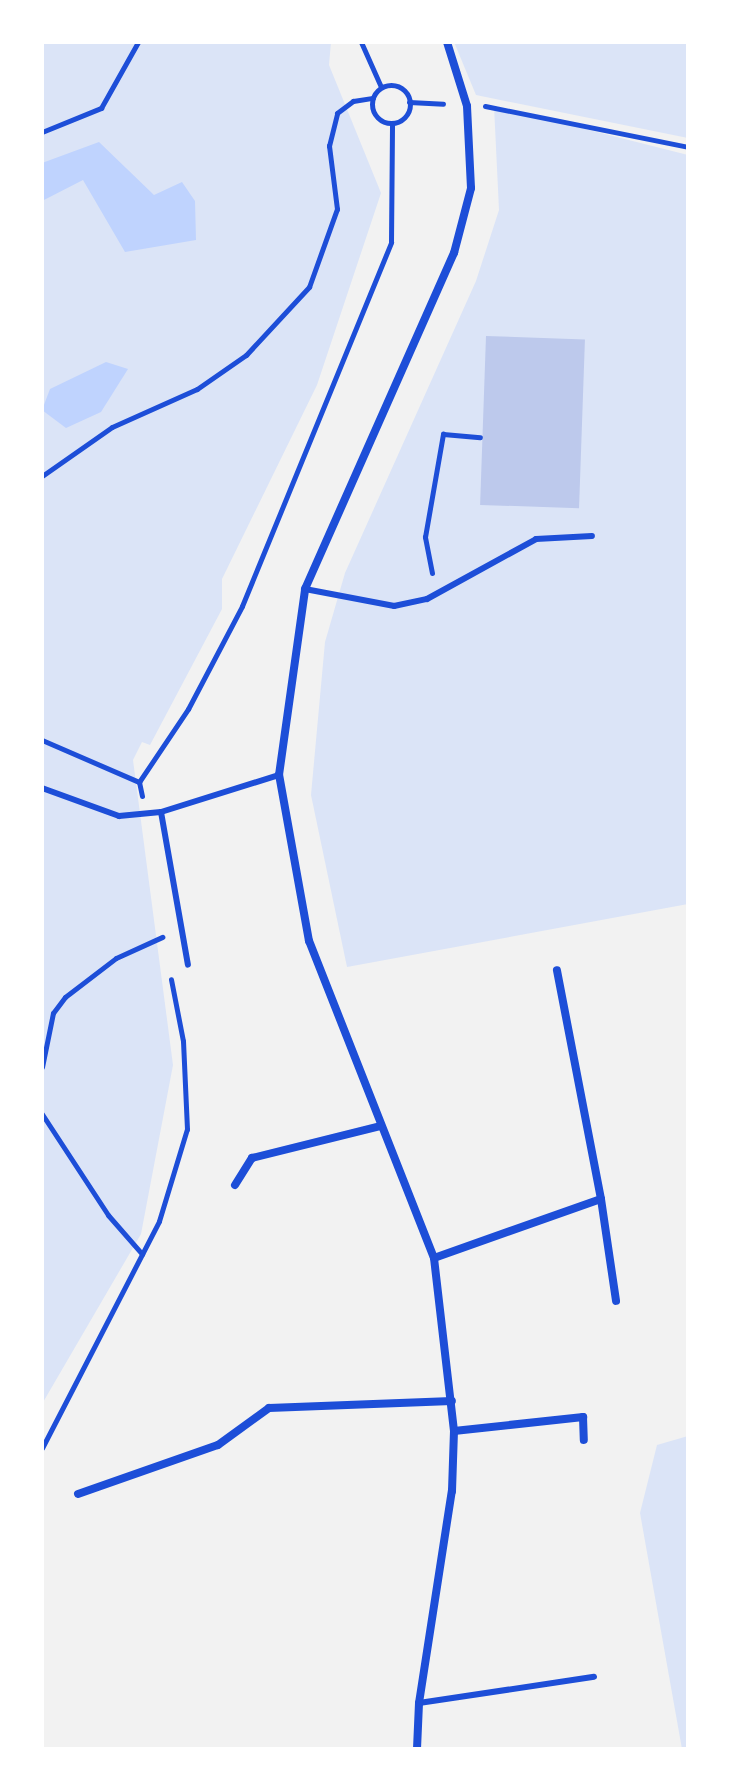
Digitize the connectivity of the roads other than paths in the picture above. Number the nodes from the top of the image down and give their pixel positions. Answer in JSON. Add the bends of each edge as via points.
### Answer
{"nodes":[{"id":1,"x":447,"y":42,"type":"edge"},
{"id":2,"x":592,"y":536,"type":"dead end"},
{"id":3,"x":305,"y":589,"type":"junction"},
{"id":4,"x":279,"y":775,"type":"junction"},
{"id":5,"x":42,"y":788,"type":"edge"},
{"id":6,"x":161,"y":812,"type":"junction"},
{"id":7,"x":188,"y":965,"type":"dead end"},
{"id":8,"x":557,"y":970,"type":"dead end"},
{"id":9,"x":380,"y":1126,"type":"junction"},
{"id":10,"x":235,"y":1185,"type":"dead end"},
{"id":11,"x":601,"y":1199,"type":"junction"},
{"id":12,"x":434,"y":1258,"type":"junction"},
{"id":13,"x":616,"y":1301,"type":"dead end"},
{"id":14,"x":452,"y":1401,"type":"junction"},
{"id":15,"x":454,"y":1431,"type":"junction"},
{"id":16,"x":584,"y":1440,"type":"dead end"},
{"id":17,"x":78,"y":1494,"type":"dead end"},
{"id":18,"x":594,"y":1677,"type":"dead end"},
{"id":19,"x":419,"y":1703,"type":"junction"},
{"id":20,"x":417,"y":1749,"type":"edge"}],
"edges":[{"from":1,"to":3,"type":"street","via":[[467,106],[471,188],[454,253]]},
{"from":2,"to":3,"type":"lane","via":[[536,539],[427,599],[394,606]]},
{"from":3,"to":4,"type":"street"},
{"from":4,"to":6,"type":"lane"},
{"from":4,"to":9,"type":"street","via":[[309,941]]},
{"from":5,"to":6,"type":"lane","via":[[119,816]]},
{"from":6,"to":7,"type":"lane"},
{"from":8,"to":11,"type":"street"},
{"from":9,"to":10,"type":"street","via":[[252,1158]]},
{"from":9,"to":12,"type":"street"},
{"from":11,"to":12,"type":"street"},
{"from":11,"to":13,"type":"street"},
{"from":12,"to":14,"type":"street"},
{"from":14,"to":15,"type":"street"},
{"from":14,"to":17,"type":"street","via":[[269,1408],[218,1445]]},
{"from":15,"to":16,"type":"street","via":[[583,1417]]},
{"from":15,"to":19,"type":"street","via":[[452,1491]]},
{"from":18,"to":19,"type":"lane"},
{"from":19,"to":20,"type":"street"}]}
